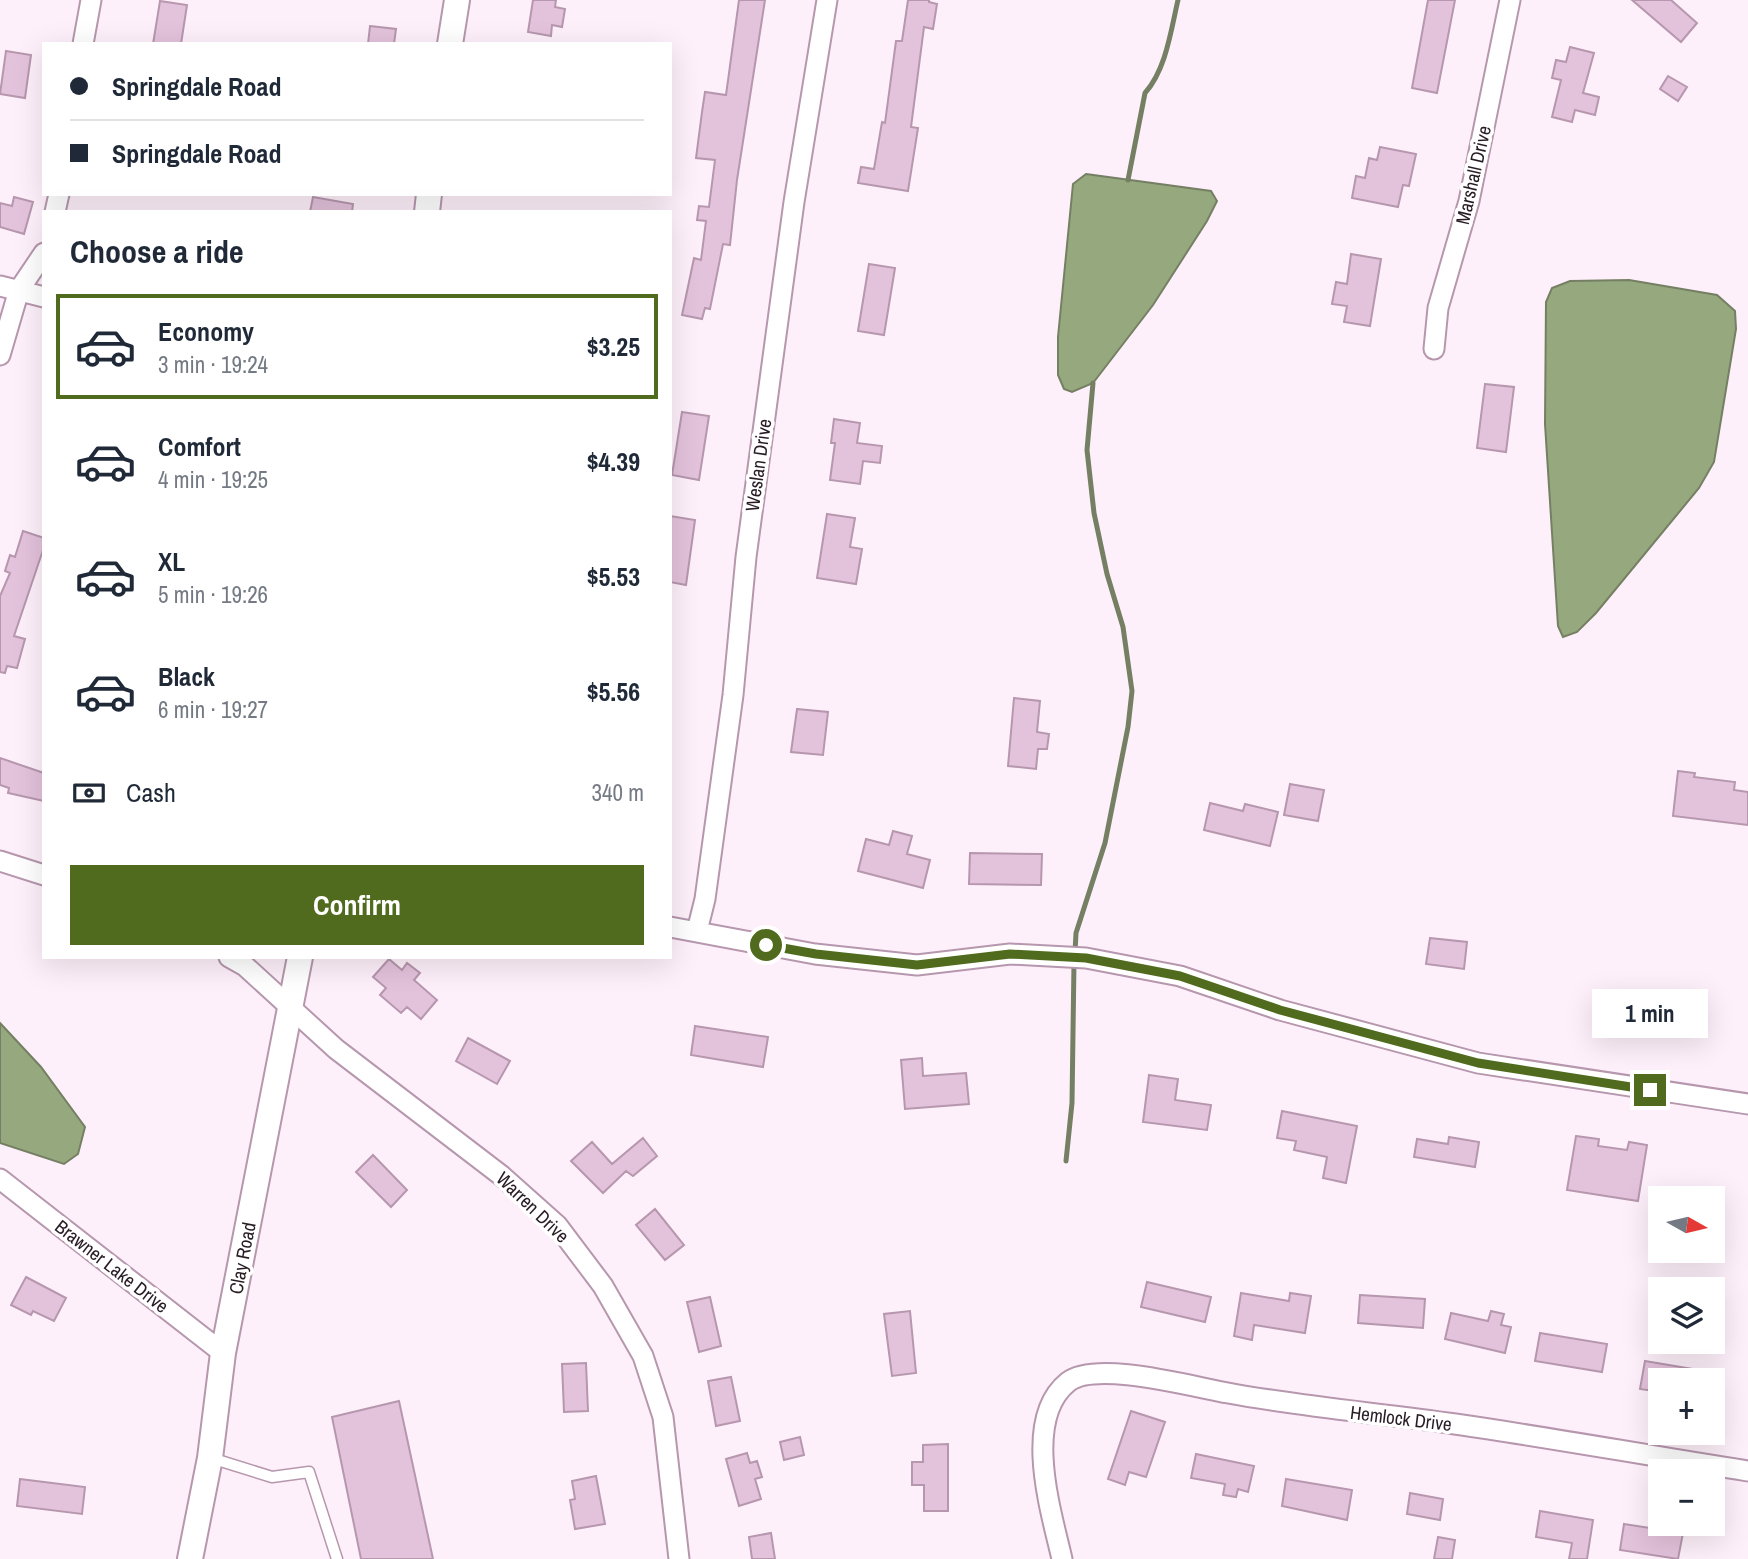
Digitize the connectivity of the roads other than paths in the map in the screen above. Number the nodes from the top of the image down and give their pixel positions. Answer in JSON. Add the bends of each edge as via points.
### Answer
{"nodes":[{"id":1,"x":91,"y":0,"type":"edge"},
{"id":2,"x":457,"y":0,"type":"edge"},
{"id":3,"x":827,"y":0,"type":"edge"},
{"id":4,"x":1510,"y":0,"type":"edge"},
{"id":5,"x":83,"y":42,"type":"edge"},
{"id":6,"x":450,"y":42,"type":"edge"},
{"id":7,"x":42,"y":255,"type":"edge"},
{"id":8,"x":10,"y":288,"type":"edge"},
{"id":9,"x":42,"y":296,"type":"edge"},
{"id":10,"x":1434,"y":349,"type":"dead end"},
{"id":11,"x":0,"y":355,"type":"edge"},
{"id":12,"x":0,"y":861,"type":"edge"},
{"id":13,"x":42,"y":874,"type":"edge"},
{"id":14,"x":672,"y":927,"type":"edge"},
{"id":15,"x":696,"y":931,"type":"junction"},
{"id":16,"x":233,"y":959,"type":"edge"},
{"id":17,"x":300,"y":959,"type":"edge"},
{"id":18,"x":289,"y":1006,"type":"junction"},
{"id":19,"x":1748,"y":1104,"type":"edge"},
{"id":20,"x":0,"y":1179,"type":"edge"},
{"id":21,"x":223,"y":1353,"type":"junction"},
{"id":22,"x":210,"y":1458,"type":"junction"},
{"id":23,"x":1748,"y":1471,"type":"edge"},
{"id":24,"x":190,"y":1559,"type":"edge"},
{"id":25,"x":337,"y":1559,"type":"edge"},
{"id":26,"x":679,"y":1559,"type":"edge"},
{"id":27,"x":1062,"y":1559,"type":"edge"}],
"edges":[{"from":1,"to":5,"type":"street"},
{"from":2,"to":6,"type":"street"},
{"from":3,"to":15,"type":"street","name":"Weslan Drive","via":[[792,216],[746,557],[733,695],[705,899]]},
{"from":4,"to":10,"type":"street","name":"Marshall Drive","via":[[1469,201],[1438,307]]},
{"from":7,"to":8,"type":"street"},
{"from":8,"to":9,"type":"street"},
{"from":8,"to":11,"type":"street"},
{"from":12,"to":13,"type":"street"},
{"from":14,"to":15,"type":"street"},
{"from":15,"to":19,"type":"street","via":[[816,954],[917,965],[1010,954],[1086,958],[1180,976],[1280,1010],[1478,1063]]},
{"from":16,"to":18,"type":"street","name":"Warren Drive"},
{"from":17,"to":18,"type":"street","name":"Clay Road"},
{"from":18,"to":21,"type":"street","name":"Clay Road"},
{"from":18,"to":26,"type":"street","name":"Warren Drive","via":[[336,1049],[502,1175],[558,1225],[603,1286],[643,1356],[663,1417]]},
{"from":20,"to":21,"type":"street","name":"Brawner Lake Drive"},
{"from":21,"to":22,"type":"street","name":"Clay Road"},
{"from":22,"to":24,"type":"street","name":"Clay Road"},
{"from":22,"to":25,"type":"lane","via":[[272,1477],[309,1472]]},
{"from":23,"to":27,"type":"street","name":"Hemlock Drive","via":[[1454,1424],[1281,1403],[1111,1372],[1082,1374],[1060,1390],[1047,1415],[1043,1459]]}]}
